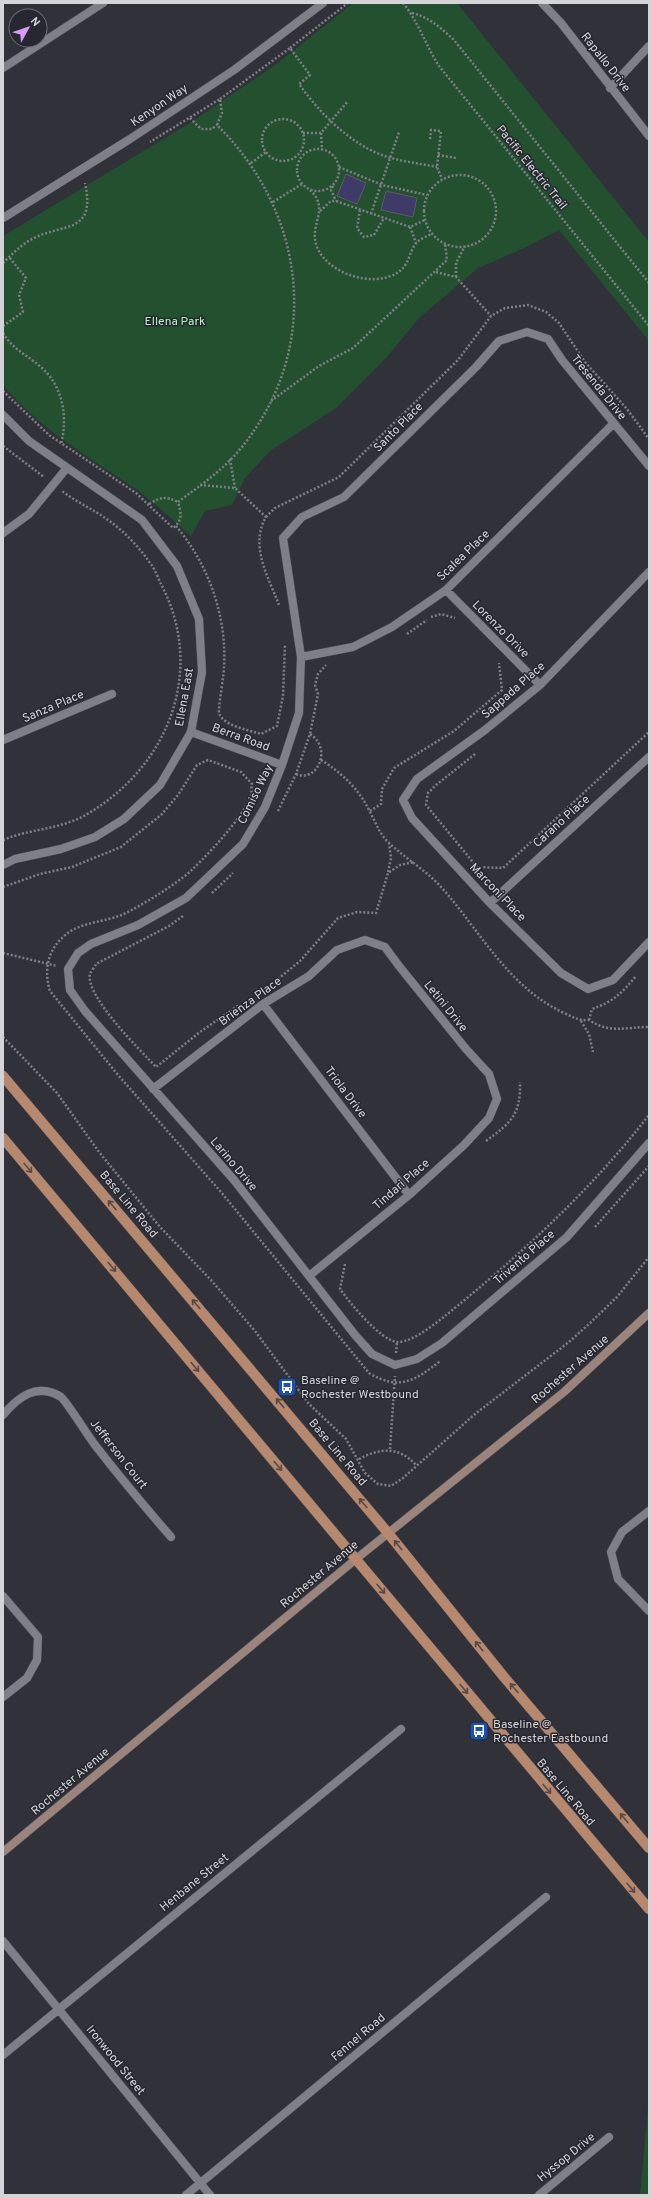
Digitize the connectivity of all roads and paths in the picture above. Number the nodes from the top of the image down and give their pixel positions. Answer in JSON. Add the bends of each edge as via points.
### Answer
{"nodes":[{"id":1,"x":103,"y":3,"type":"edge"},
{"id":2,"x":323,"y":3,"type":"edge"},
{"id":3,"x":348,"y":3,"type":"edge"},
{"id":4,"x":403,"y":3,"type":"edge"},
{"id":5,"x":542,"y":3,"type":"edge"},
{"id":6,"x":411,"y":13,"type":"junction"},
{"id":7,"x":649,"y":46,"type":"edge"},
{"id":8,"x":290,"y":48,"type":"junction"},
{"id":9,"x":3,"y":68,"type":"edge"},
{"id":10,"x":610,"y":88,"type":"junction"},
{"id":11,"x":220,"y":99,"type":"junction"},
{"id":12,"x":348,"y":101,"type":"dead end"},
{"id":13,"x":190,"y":118,"type":"junction"},
{"id":14,"x":330,"y":121,"type":"junction"},
{"id":15,"x":217,"y":125,"type":"junction"},
{"id":16,"x":400,"y":132,"type":"dead end"},
{"id":17,"x":303,"y":133,"type":"junction"},
{"id":18,"x":321,"y":133,"type":"junction"},
{"id":19,"x":649,"y":136,"type":"edge"},
{"id":20,"x":430,"y":139,"type":"dead end"},
{"id":21,"x":144,"y":146,"type":"dead end"},
{"id":22,"x":322,"y":150,"type":"junction"},
{"id":23,"x":266,"y":152,"type":"junction"},
{"id":24,"x":438,"y":155,"type":"junction"},
{"id":25,"x":390,"y":157,"type":"junction"},
{"id":26,"x":456,"y":158,"type":"dead end"},
{"id":27,"x":251,"y":163,"type":"junction"},
{"id":28,"x":338,"y":167,"type":"junction"},
{"id":29,"x":437,"y":167,"type":"junction"},
{"id":30,"x":91,"y":179,"type":"dead end"},
{"id":31,"x":442,"y":179,"type":"junction"},
{"id":32,"x":302,"y":184,"type":"junction"},
{"id":33,"x":334,"y":184,"type":"junction"},
{"id":34,"x":382,"y":185,"type":"junction"},
{"id":35,"x":310,"y":190,"type":"junction"},
{"id":36,"x":428,"y":195,"type":"junction"},
{"id":37,"x":336,"y":201,"type":"junction"},
{"id":38,"x":273,"y":202,"type":"junction"},
{"id":39,"x":360,"y":210,"type":"junction"},
{"id":40,"x":320,"y":211,"type":"junction"},
{"id":41,"x":371,"y":215,"type":"junction"},
{"id":42,"x":3,"y":218,"type":"edge"},
{"id":43,"x":384,"y":218,"type":"junction"},
{"id":44,"x":425,"y":220,"type":"junction"},
{"id":45,"x":410,"y":227,"type":"junction"},
{"id":46,"x":433,"y":233,"type":"junction"},
{"id":47,"x":416,"y":242,"type":"junction"},
{"id":48,"x":445,"y":243,"type":"junction"},
{"id":49,"x":466,"y":246,"type":"junction"},
{"id":50,"x":9,"y":257,"type":"junction"},
{"id":51,"x":3,"y":263,"type":"edge"},
{"id":52,"x":436,"y":272,"type":"junction"},
{"id":53,"x":456,"y":277,"type":"junction"},
{"id":54,"x":649,"y":283,"type":"edge"},
{"id":55,"x":3,"y":326,"type":"edge"},
{"id":56,"x":649,"y":326,"type":"edge"},
{"id":57,"x":527,"y":332,"type":"joint"},
{"id":58,"x":3,"y":333,"type":"edge"},
{"id":59,"x":3,"y":391,"type":"edge"},
{"id":60,"x":270,"y":401,"type":"junction"},
{"id":61,"x":3,"y":415,"type":"edge"},
{"id":62,"x":613,"y":424,"type":"junction"},
{"id":63,"x":61,"y":444,"type":"junction"},
{"id":64,"x":3,"y":446,"type":"edge"},
{"id":65,"x":230,"y":459,"type":"junction"},
{"id":66,"x":649,"y":466,"type":"edge"},
{"id":67,"x":66,"y":469,"type":"junction"},
{"id":68,"x":54,"y":485,"type":"junction"},
{"id":69,"x":200,"y":485,"type":"junction"},
{"id":70,"x":234,"y":488,"type":"junction"},
{"id":71,"x":178,"y":502,"type":"junction"},
{"id":72,"x":149,"y":504,"type":"junction"},
{"id":73,"x":266,"y":517,"type":"junction"},
{"id":74,"x":176,"y":526,"type":"junction"},
{"id":75,"x":3,"y":534,"type":"edge"},
{"id":76,"x":283,"y":538,"type":"joint"},
{"id":77,"x":649,"y":572,"type":"edge"},
{"id":78,"x":446,"y":590,"type":"junction"},
{"id":79,"x":280,"y":608,"type":"dead end"},
{"id":80,"x":457,"y":621,"type":"dead end"},
{"id":81,"x":284,"y":636,"type":"dead end"},
{"id":82,"x":403,"y":636,"type":"dead end"},
{"id":83,"x":301,"y":657,"type":"junction"},
{"id":84,"x":495,"y":660,"type":"dead end"},
{"id":85,"x":327,"y":663,"type":"dead end"},
{"id":86,"x":540,"y":685,"type":"junction"},
{"id":87,"x":112,"y":694,"type":"dead end"},
{"id":88,"x":191,"y":732,"type":"junction"},
{"id":89,"x":649,"y":732,"type":"edge"},
{"id":90,"x":310,"y":734,"type":"junction"},
{"id":91,"x":3,"y":740,"type":"edge"},
{"id":92,"x":476,"y":754,"type":"dead end"},
{"id":93,"x":649,"y":758,"type":"edge"},
{"id":94,"x":321,"y":760,"type":"junction"},
{"id":95,"x":282,"y":765,"type":"junction"},
{"id":96,"x":296,"y":774,"type":"junction"},
{"id":97,"x":403,"y":800,"type":"joint"},
{"id":98,"x":370,"y":811,"type":"junction"},
{"id":99,"x":277,"y":813,"type":"dead end"},
{"id":100,"x":3,"y":840,"type":"edge"},
{"id":101,"x":388,"y":843,"type":"junction"},
{"id":102,"x":414,"y":862,"type":"junction"},
{"id":103,"x":3,"y":865,"type":"edge"},
{"id":104,"x":234,"y":871,"type":"dead end"},
{"id":105,"x":388,"y":873,"type":"junction"},
{"id":106,"x":3,"y":887,"type":"edge"},
{"id":107,"x":207,"y":897,"type":"dead end"},
{"id":108,"x":490,"y":903,"type":"junction"},
{"id":109,"x":185,"y":914,"type":"dead end"},
{"id":110,"x":365,"y":940,"type":"joint"},
{"id":111,"x":649,"y":942,"type":"edge"},
{"id":112,"x":3,"y":953,"type":"edge"},
{"id":113,"x":48,"y":963,"type":"junction"},
{"id":114,"x":68,"y":969,"type":"junction"},
{"id":115,"x":273,"y":982,"type":"dead end"},
{"id":116,"x":242,"y":1003,"type":"dead end"},
{"id":117,"x":263,"y":1004,"type":"junction"},
{"id":118,"x":581,"y":1021,"type":"junction"},
{"id":119,"x":649,"y":1027,"type":"edge"},
{"id":120,"x":3,"y":1038,"type":"edge"},
{"id":121,"x":593,"y":1052,"type":"dead end"},
{"id":122,"x":3,"y":1076,"type":"edge"},
{"id":123,"x":520,"y":1082,"type":"dead end"},
{"id":124,"x":153,"y":1089,"type":"junction"},
{"id":125,"x":496,"y":1099,"type":"joint"},
{"id":126,"x":649,"y":1115,"type":"edge"},
{"id":127,"x":3,"y":1138,"type":"edge"},
{"id":128,"x":649,"y":1143,"type":"edge"},
{"id":129,"x":480,"y":1146,"type":"dead end"},
{"id":130,"x":649,"y":1166,"type":"edge"},
{"id":131,"x":409,"y":1195,"type":"junction"},
{"id":132,"x":593,"y":1228,"type":"dead end"},
{"id":133,"x":649,"y":1258,"type":"edge"},
{"id":134,"x":350,"y":1260,"type":"dead end"},
{"id":135,"x":309,"y":1276,"type":"junction"},
{"id":136,"x":649,"y":1313,"type":"edge"},
{"id":137,"x":397,"y":1342,"type":"junction"},
{"id":138,"x":446,"y":1356,"type":"dead end"},
{"id":139,"x":395,"y":1365,"type":"junction"},
{"id":140,"x":395,"y":1383,"type":"junction"},
{"id":141,"x":3,"y":1415,"type":"edge"},
{"id":142,"x":390,"y":1449,"type":"junction"},
{"id":143,"x":359,"y":1460,"type":"junction"},
{"id":144,"x":416,"y":1465,"type":"junction"},
{"id":145,"x":649,"y":1511,"type":"edge"},
{"id":146,"x":388,"y":1533,"type":"junction"},
{"id":147,"x":171,"y":1537,"type":"dead end"},
{"id":148,"x":356,"y":1559,"type":"junction"},
{"id":149,"x":3,"y":1596,"type":"edge"},
{"id":150,"x":649,"y":1611,"type":"edge"},
{"id":151,"x":3,"y":1697,"type":"edge"},
{"id":152,"x":401,"y":1729,"type":"dead end"},
{"id":153,"x":649,"y":1848,"type":"edge"},
{"id":154,"x":3,"y":1852,"type":"edge"},
{"id":155,"x":546,"y":1897,"type":"dead end"},
{"id":156,"x":649,"y":1909,"type":"edge"},
{"id":157,"x":3,"y":1940,"type":"edge"},
{"id":158,"x":58,"y":2009,"type":"junction"},
{"id":159,"x":3,"y":2055,"type":"edge"},
{"id":160,"x":610,"y":2137,"type":"dead end"},
{"id":161,"x":200,"y":2183,"type":"junction"},
{"id":162,"x":186,"y":2195,"type":"edge"},
{"id":163,"x":210,"y":2195,"type":"edge"},
{"id":164,"x":539,"y":2195,"type":"edge"}],
"edges":[{"from":1,"to":9,"type":"street"},
{"from":2,"to":42,"type":"street","name":"Kenyon Way","via":[[234,70]]},
{"from":3,"to":8,"type":"path"},
{"from":4,"to":6,"type":"path","name":"Pacific Electric Trail"},
{"from":5,"to":10,"type":"street","name":"Rapallo Drive","via":[[561,23]]},
{"from":6,"to":54,"type":"path","name":"Pacific Electric Trail","via":[[421,15],[440,26],[454,40]]},
{"from":6,"to":56,"type":"path","name":"Pacific Electric Trail","via":[[426,46],[439,66]]},
{"from":7,"to":10,"type":"street"},
{"from":8,"to":11,"type":"path"},
{"from":8,"to":14,"type":"path","via":[[310,75],[299,84],[312,103]]},
{"from":10,"to":19,"type":"street","name":"Rapallo Drive"},
{"from":11,"to":13,"type":"path"},
{"from":11,"to":15,"type":"path","via":[[222,114]]},
{"from":12,"to":14,"type":"path"},
{"from":13,"to":15,"type":"path","via":[[201,129],[212,129]]},
{"from":13,"to":21,"type":"path"},
{"from":14,"to":18,"type":"path"},
{"from":14,"to":25,"type":"path","via":[[358,142]]},
{"from":15,"to":27,"type":"path"},
{"from":16,"to":25,"type":"path"},
{"from":17,"to":18,"type":"path"},
{"from":17,"to":23,"type":"path","via":[[303,148],[294,158],[281,161]]},
{"from":17,"to":23,"type":"path","via":[[294,122],[280,119],[273,121],[267,126],[262,138]]},
{"from":18,"to":22,"type":"path"},
{"from":20,"to":24,"type":"path","via":[[430,130],[441,132]]},
{"from":22,"to":28,"type":"path","via":[[334,157]]},
{"from":22,"to":32,"type":"path","via":[[308,152],[298,162],[297,176]]},
{"from":23,"to":27,"type":"path"},
{"from":24,"to":26,"type":"path"},
{"from":24,"to":29,"type":"path"},
{"from":25,"to":29,"type":"path"},
{"from":25,"to":34,"type":"path"},
{"from":27,"to":38,"type":"path"},
{"from":28,"to":33,"type":"path","via":[[338,178]]},
{"from":28,"to":34,"type":"path"},
{"from":29,"to":31,"type":"path"},
{"from":30,"to":50,"type":"path","via":[[85,183],[88,200],[84,215],[76,224],[33,238]]},
{"from":31,"to":36,"type":"path"},
{"from":31,"to":49,"type":"path","via":[[453,175],[477,178],[493,195],[496,219],[491,230],[483,239]]},
{"from":32,"to":35,"type":"path"},
{"from":32,"to":38,"type":"path"},
{"from":33,"to":35,"type":"path","via":[[323,191]]},
{"from":33,"to":37,"type":"path","via":[[331,190]]},
{"from":34,"to":36,"type":"path"},
{"from":34,"to":41,"type":"path"},
{"from":35,"to":40,"type":"path","via":[[317,196]]},
{"from":36,"to":44,"type":"path","via":[[424,208]]},
{"from":37,"to":39,"type":"path"},
{"from":37,"to":40,"type":"path"},
{"from":38,"to":60,"type":"path","via":[[291,261],[294,304],[288,353]]},
{"from":39,"to":41,"type":"path"},
{"from":39,"to":43,"type":"path","via":[[357,228],[364,237],[374,236]]},
{"from":40,"to":47,"type":"path","via":[[314,231],[317,248],[334,267],[354,276],[377,279],[397,273],[409,261]]},
{"from":41,"to":43,"type":"path"},
{"from":43,"to":45,"type":"path"},
{"from":44,"to":45,"type":"path"},
{"from":44,"to":46,"type":"path"},
{"from":45,"to":47,"type":"path"},
{"from":46,"to":47,"type":"path"},
{"from":46,"to":48,"type":"path"},
{"from":48,"to":49,"type":"path"},
{"from":48,"to":52,"type":"path","via":[[447,260]]},
{"from":49,"to":53,"type":"path","via":[[456,263]]},
{"from":50,"to":51,"type":"path"},
{"from":50,"to":55,"type":"path","via":[[26,278],[19,295],[23,312]]},
{"from":52,"to":53,"type":"path"},
{"from":52,"to":60,"type":"path","via":[[418,285],[353,348],[319,366]]},
{"from":53,"to":73,"type":"path","via":[[491,316],[458,360],[339,476],[280,506]]},
{"from":57,"to":62,"type":"street","name":"Tresenda Drive","via":[[548,339]]},
{"from":57,"to":76,"type":"street","name":"Santo Place","via":[[499,341],[344,498],[302,517]]},
{"from":58,"to":63,"type":"path","via":[[13,347],[42,368],[57,387],[63,404],[64,418]]},
{"from":59,"to":63,"type":"path"},
{"from":60,"to":65,"type":"path","via":[[255,428]]},
{"from":61,"to":67,"type":"street","name":"Ellena East","via":[[29,441]]},
{"from":62,"to":66,"type":"street","name":"Tresenda Drive"},
{"from":62,"to":78,"type":"street","name":"Scalea Place"},
{"from":63,"to":72,"type":"path","via":[[121,482]]},
{"from":64,"to":68,"type":"path"},
{"from":65,"to":69,"type":"path"},
{"from":65,"to":70,"type":"path"},
{"from":67,"to":68,"type":"street"},
{"from":67,"to":88,"type":"street","name":"Ellena East","via":[[142,520],[177,566],[199,619],[202,672]]},
{"from":68,"to":75,"type":"street","via":[[29,514]]},
{"from":68,"to":100,"type":"path","via":[[109,521],[132,541],[151,564],[168,597],[178,626],[179,680],[168,724],[148,761],[131,782],[110,800],[62,826],[14,835]]},
{"from":69,"to":70,"type":"path"},
{"from":69,"to":71,"type":"path"},
{"from":70,"to":73,"type":"path"},
{"from":71,"to":72,"type":"path","via":[[168,497],[160,497]]},
{"from":71,"to":74,"type":"path","via":[[181,512]]},
{"from":72,"to":74,"type":"path","via":[[173,528]]},
{"from":73,"to":79,"type":"path","via":[[260,535],[259,549]]},
{"from":74,"to":81,"type":"path","via":[[201,560],[223,629],[224,679],[218,712],[223,720],[261,734],[277,726],[283,696],[286,657]]},
{"from":76,"to":83,"type":"street","name":"Comiso Way"},
{"from":77,"to":86,"type":"street","name":"Sappada Place"},
{"from":78,"to":83,"type":"street","name":"Scalea Place","via":[[392,627],[353,647]]},
{"from":78,"to":86,"type":"street","name":"Lorenzo Drive"},
{"from":80,"to":82,"type":"path","via":[[453,617],[441,614],[431,617]]},
{"from":83,"to":95,"type":"street","name":"Comiso Way","via":[[299,713]]},
{"from":84,"to":98,"type":"path","via":[[500,665],[502,690],[454,731],[437,743],[403,760],[394,768],[382,789],[381,804]]},
{"from":85,"to":90,"type":"path","via":[[318,674],[315,685],[318,694]]},
{"from":86,"to":97,"type":"street","name":"Sappada Place","via":[[485,730],[417,779]]},
{"from":87,"to":91,"type":"street","name":"Sanza Place"},
{"from":88,"to":95,"type":"street","name":"Berra Road"},
{"from":88,"to":103,"type":"street","name":"Ellena East","via":[[160,786],[124,819],[95,837],[61,849],[15,859]]},
{"from":89,"to":92,"type":"path","via":[[503,868],[477,867],[426,805],[428,793]]},
{"from":90,"to":94,"type":"path","via":[[318,740],[322,749]]},
{"from":90,"to":96,"type":"path"},
{"from":93,"to":108,"type":"street","name":"Carano Place"},
{"from":94,"to":96,"type":"path","via":[[313,771]]},
{"from":94,"to":98,"type":"path","via":[[347,779]]},
{"from":95,"to":114,"type":"street","name":"Comiso Way","via":[[265,807],[244,844],[186,898],[138,926],[91,944],[78,953]]},
{"from":96,"to":99,"type":"path"},
{"from":97,"to":108,"type":"street","name":"Marconi Place","via":[[412,818]]},
{"from":98,"to":101,"type":"path"},
{"from":101,"to":102,"type":"path"},
{"from":101,"to":105,"type":"path","via":[[391,858]]},
{"from":102,"to":105,"type":"path","via":[[400,865]]},
{"from":102,"to":118,"type":"path","via":[[441,887],[512,975],[536,996]]},
{"from":104,"to":107,"type":"path"},
{"from":105,"to":115,"type":"path","via":[[376,913],[357,912],[338,918],[300,961]]},
{"from":106,"to":113,"type":"path","via":[[40,874],[72,868],[121,847],[162,814],[178,795],[197,764],[208,760],[241,772],[252,784],[251,796],[236,819],[208,854],[186,875],[125,913],[72,930],[54,946]]},
{"from":108,"to":111,"type":"street","name":"Marconi Place","via":[[561,973],[588,989],[613,980]]},
{"from":109,"to":116,"type":"path","via":[[168,926],[96,964],[90,974],[91,985],[101,1003],[156,1067]]},
{"from":110,"to":117,"type":"street","name":"Brienza Place","via":[[337,950],[309,976]]},
{"from":110,"to":125,"type":"street","name":"Letini Drive","via":[[385,947],[489,1074]]},
{"from":112,"to":113,"type":"path"},
{"from":113,"to":114,"type":"path"},
{"from":113,"to":140,"type":"path","via":[[46,979],[50,991],[118,1075],[221,1192],[360,1364],[381,1380]]},
{"from":114,"to":124,"type":"street","name":"Larino Drive","via":[[70,990]]},
{"from":117,"to":124,"type":"street","name":"Brienza Place"},
{"from":117,"to":131,"type":"street","name":"Triola Drive"},
{"from":118,"to":119,"type":"path","via":[[589,1020],[599,1026],[621,1030]]},
{"from":118,"to":121,"type":"path","via":[[589,1034]]},
{"from":120,"to":143,"type":"path","via":[[57,1093],[133,1196],[250,1325],[308,1404],[346,1438]]},
{"from":146,"to":122,"type":"main road","name":"Base Line Road","one_way":true},
{"from":123,"to":129,"type":"path","via":[[521,1098],[517,1112],[509,1124]]},
{"from":124,"to":135,"type":"street","name":"Larino Drive","via":[[234,1180]]},
{"from":125,"to":131,"type":"street","name":"Tindari Place","via":[[489,1118],[464,1145]]},
{"from":126,"to":137,"type":"path","via":[[593,1182],[526,1248],[438,1321]]},
{"from":127,"to":148,"type":"main road","name":"Base Line Road","one_way":true},
{"from":128,"to":139,"type":"street","name":"Trivento Place","via":[[566,1237],[442,1344],[417,1359]]},
{"from":130,"to":132,"type":"path"},
{"from":131,"to":135,"type":"street","name":"Tindari Place"},
{"from":133,"to":144,"type":"path","via":[[617,1297],[569,1342],[475,1414]]},
{"from":134,"to":137,"type":"path","via":[[344,1264],[340,1289],[373,1327]]},
{"from":135,"to":139,"type":"street","name":"Larino Drive","via":[[372,1354]]},
{"from":136,"to":146,"type":"main road","name":"Rochester Avenue","via":[[564,1392]]},
{"from":137,"to":139,"type":"path"},
{"from":138,"to":140,"type":"path","via":[[412,1381]]},
{"from":139,"to":140,"type":"path"},
{"from":140,"to":142,"type":"path"},
{"from":141,"to":147,"type":"street","name":"Jefferson Court","via":[[15,1400],[30,1392],[44,1392],[62,1398],[95,1445]]},
{"from":142,"to":143,"type":"path","via":[[377,1451]]},
{"from":142,"to":144,"type":"path"},
{"from":143,"to":144,"type":"path","via":[[365,1473],[378,1484],[391,1486],[404,1478]]},
{"from":145,"to":150,"type":"street","via":[[622,1532],[611,1552],[618,1579]]},
{"from":146,"to":148,"type":"main road","name":"Rochester Avenue"},
{"from":153,"to":146,"type":"main road","name":"Base Line Road","one_way":true},
{"from":148,"to":154,"type":"main road","name":"Rochester Avenue"},
{"from":148,"to":156,"type":"main road","name":"Base Line Road","one_way":true},
{"from":149,"to":151,"type":"street","via":[[38,1637],[37,1660],[27,1678]]},
{"from":152,"to":158,"type":"street","name":"Henbane Street"},
{"from":155,"to":161,"type":"street","name":"Fennel Road"},
{"from":157,"to":158,"type":"street","name":"Ironwood Street"},
{"from":158,"to":159,"type":"street","name":"Henbane Street"},
{"from":158,"to":161,"type":"street","name":"Ironwood Street"},
{"from":160,"to":164,"type":"street","name":"Hyssop Drive"},
{"from":161,"to":162,"type":"street","name":"Fennel Road"},
{"from":161,"to":163,"type":"street","name":"Ironwood Street"}]}
